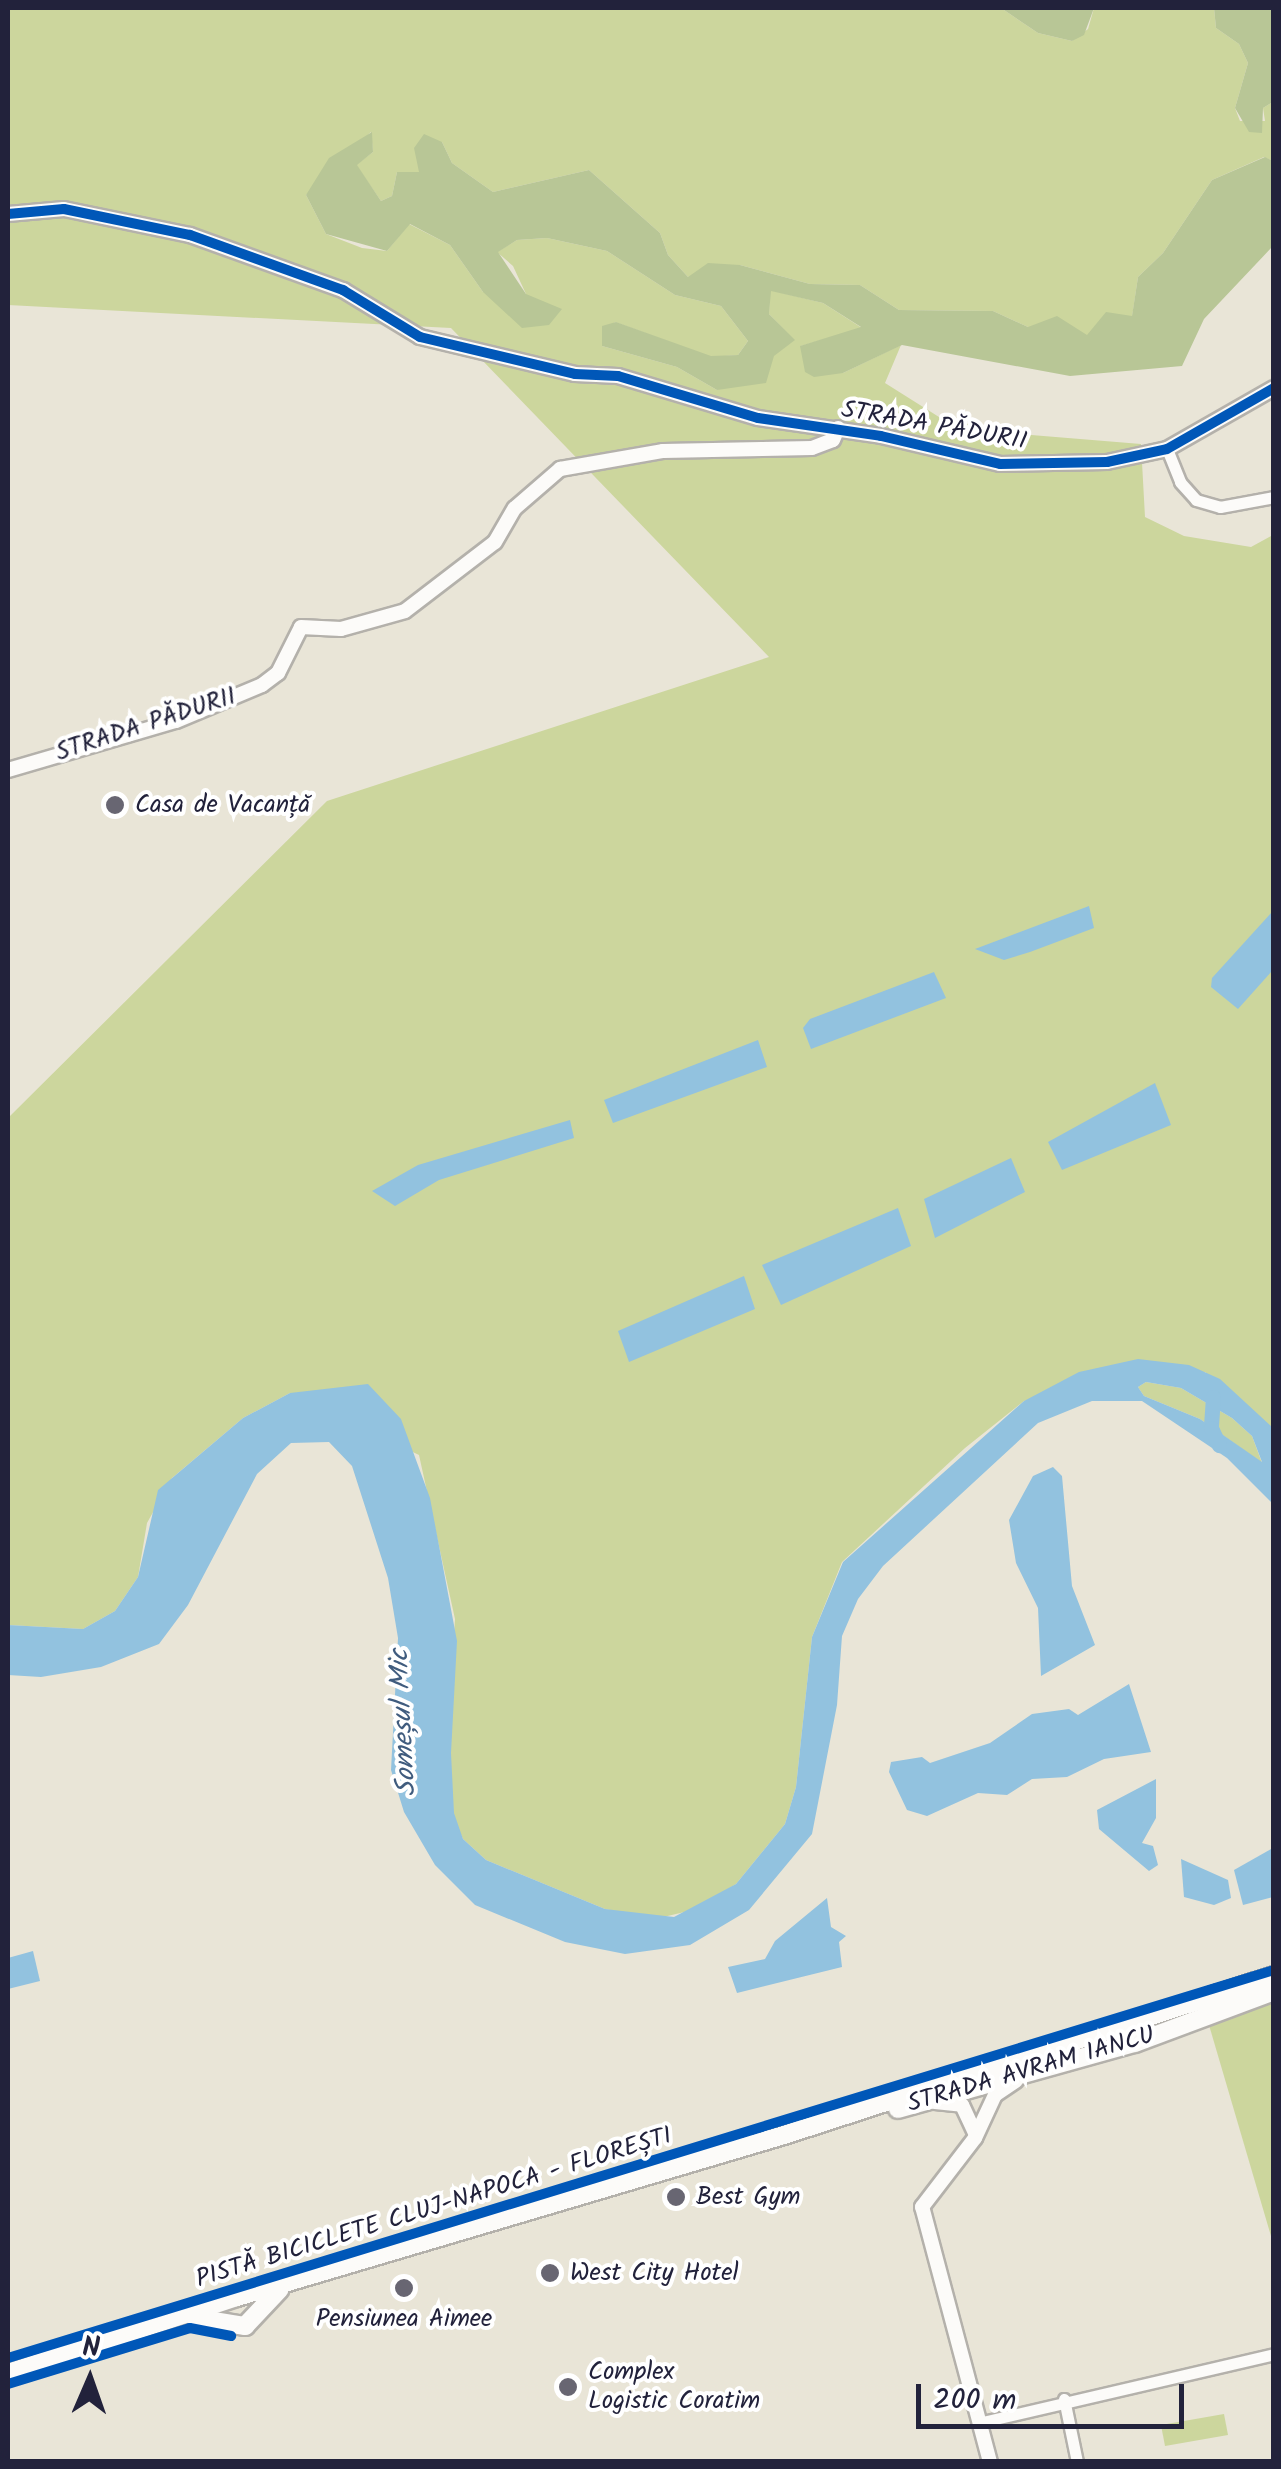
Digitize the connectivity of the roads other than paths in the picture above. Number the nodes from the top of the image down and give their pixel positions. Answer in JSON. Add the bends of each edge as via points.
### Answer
{"nodes":[{"id":1,"x":8,"y":214,"type":"edge"},
{"id":2,"x":1274,"y":388,"type":"edge"},
{"id":3,"x":838,"y":428,"type":"junction"},
{"id":4,"x":1167,"y":449,"type":"junction"},
{"id":5,"x":1274,"y":497,"type":"edge"},
{"id":6,"x":8,"y":770,"type":"edge"},
{"id":7,"x":1274,"y":1976,"type":"edge"},
{"id":8,"x":1274,"y":1991,"type":"edge"},
{"id":9,"x":980,"y":2096,"type":"junction"},
{"id":10,"x":925,"y":2102,"type":"junction"},
{"id":11,"x":973,"y":2127,"type":"junction"},
{"id":12,"x":784,"y":2135,"type":"junction"},
{"id":13,"x":283,"y":2287,"type":"junction"},
{"id":14,"x":232,"y":2305,"type":"junction"},
{"id":15,"x":254,"y":2312,"type":"junction"},
{"id":16,"x":1274,"y":2354,"type":"edge"},
{"id":17,"x":8,"y":2373,"type":"edge"},
{"id":18,"x":1064,"y":2399,"type":"junction"},
{"id":19,"x":978,"y":2423,"type":"junction"},
{"id":20,"x":990,"y":2462,"type":"edge"},
{"id":21,"x":1078,"y":2462,"type":"edge"}],
"edges":[{"from":1,"to":3,"type":"street","name":"STRADA PĂDURII","via":[[64,209],[190,234],[343,290],[420,337],[574,374],[626,378],[758,418]]},
{"from":2,"to":4,"type":"street","name":"STRADA PĂDURII"},
{"from":3,"to":4,"type":"street","name":"STRADA PĂDURII","via":[[1010,464],[1107,462]]},
{"from":3,"to":6,"type":"street","name":"STRADA PĂDURII","via":[[832,440],[812,448],[662,452],[560,469],[515,508],[495,542],[406,611],[340,630],[301,627],[278,673],[262,685],[176,720]]},
{"from":4,"to":5,"type":"street","via":[[1180,482],[1196,500],[1220,507]]},
{"from":7,"to":12,"type":"main road","name":"STRADA AVRAM IANCU"},
{"from":8,"to":9,"type":"main road","name":"STRADA AVRAM IANCU"},
{"from":9,"to":10,"type":"main road","name":"STRADA AVRAM IANCU"},
{"from":9,"to":11,"type":"street"},
{"from":9,"to":11,"type":"street"},
{"from":10,"to":11,"type":"street","via":[[962,2105]]},
{"from":10,"to":12,"type":"main road","name":"STRADA AVRAM IANCU"},
{"from":11,"to":19,"type":"street","via":[[922,2207]]},
{"from":12,"to":13,"type":"main road","name":"STRADA AVRAM IANCU"},
{"from":13,"to":14,"type":"main road","name":"STRADA AVRAM IANCU"},
{"from":13,"to":15,"type":"main road","name":"STRADA AVRAM IANCU"},
{"from":14,"to":15,"type":"main road"},
{"from":14,"to":15,"type":"main road","name":"STRADA AVRAM IANCU","via":[[242,2327]]},
{"from":14,"to":17,"type":"main road","name":"STRADA AVRAM IANCU"},
{"from":16,"to":18,"type":"street"},
{"from":18,"to":19,"type":"street"},
{"from":18,"to":21,"type":"street"},
{"from":19,"to":20,"type":"street"}]}
